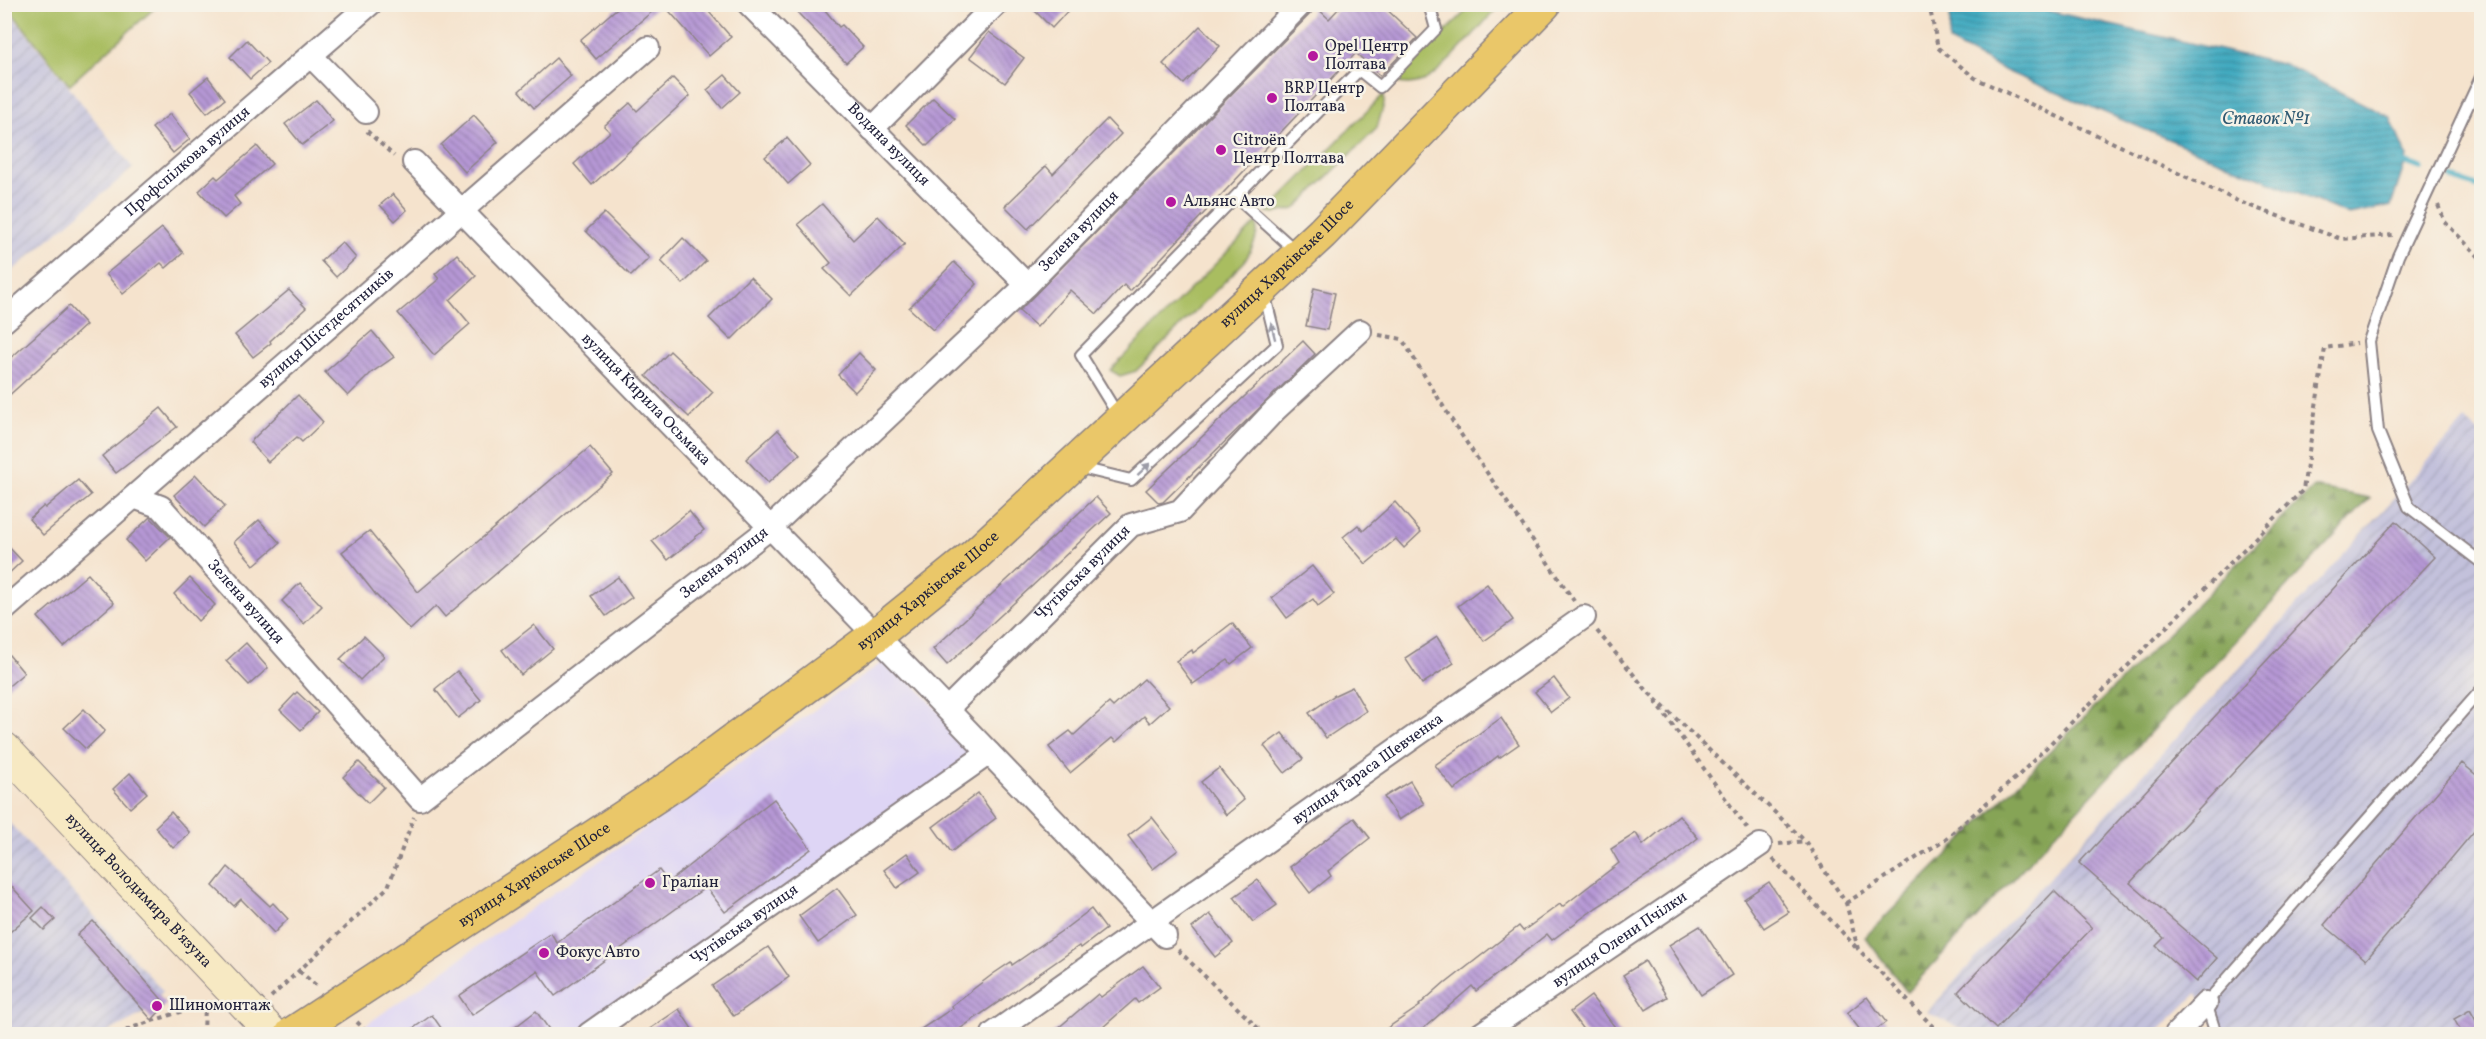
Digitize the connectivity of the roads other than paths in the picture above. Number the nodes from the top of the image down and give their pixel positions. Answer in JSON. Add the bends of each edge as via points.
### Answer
{"nodes":[{"id":1,"x":370,"y":4,"type":"edge"},
{"id":2,"x":749,"y":4,"type":"edge"},
{"id":3,"x":996,"y":4,"type":"edge"},
{"id":4,"x":1301,"y":4,"type":"edge"},
{"id":5,"x":1428,"y":4,"type":"edge"},
{"id":6,"x":1544,"y":4,"type":"edge"},
{"id":7,"x":1549,"y":4,"type":"edge"},
{"id":8,"x":648,"y":48,"type":"dead end"},
{"id":9,"x":311,"y":56,"type":"junction"},
{"id":10,"x":1492,"y":59,"type":"junction"},
{"id":11,"x":2481,"y":75,"type":"edge"},
{"id":12,"x":366,"y":112,"type":"road end"},
{"id":13,"x":872,"y":129,"type":"junction"},
{"id":14,"x":414,"y":162,"type":"road end"},
{"id":15,"x":1236,"y":197,"type":"junction"},
{"id":16,"x":461,"y":212,"type":"junction"},
{"id":17,"x":1299,"y":254,"type":"junction"},
{"id":18,"x":1027,"y":285,"type":"junction"},
{"id":19,"x":1263,"y":287,"type":"junction"},
{"id":20,"x":4,"y":321,"type":"edge"},
{"id":21,"x":1360,"y":331,"type":"road end"},
{"id":22,"x":1120,"y":419,"type":"junction"},
{"id":23,"x":1071,"y":466,"type":"junction"},
{"id":24,"x":134,"y":497,"type":"junction"},
{"id":25,"x":770,"y":528,"type":"junction"},
{"id":26,"x":2481,"y":563,"type":"edge"},
{"id":27,"x":4,"y":610,"type":"edge"},
{"id":28,"x":1584,"y":616,"type":"road end"},
{"id":29,"x":876,"y":635,"type":"junction"},
{"id":30,"x":2481,"y":689,"type":"edge"},
{"id":31,"x":947,"y":709,"type":"junction"},
{"id":32,"x":4,"y":748,"type":"edge"},
{"id":33,"x":989,"y":753,"type":"junction"},
{"id":34,"x":1760,"y":845,"type":"road end"},
{"id":35,"x":1158,"y":929,"type":"junction"},
{"id":36,"x":2206,"y":1003,"type":"junction"},
{"id":37,"x":273,"y":1035,"type":"edge"},
{"id":38,"x":292,"y":1035,"type":"edge"},
{"id":39,"x":589,"y":1035,"type":"edge"},
{"id":40,"x":993,"y":1035,"type":"edge"},
{"id":41,"x":1481,"y":1035,"type":"edge"},
{"id":42,"x":2176,"y":1035,"type":"edge"},
{"id":43,"x":2216,"y":1035,"type":"edge"}],
"edges":[{"from":1,"to":9,"type":"street","name":"Профспілкова вулиця"},
{"from":2,"to":13,"type":"street","name":"Водяна вулиця"},
{"from":3,"to":13,"type":"street"},
{"from":4,"to":18,"type":"street","name":"Зелена вулиця"},
{"from":5,"to":15,"type":"lane","via":[[1436,29],[1380,87],[1359,70]]},
{"from":6,"to":10,"type":"highway","name":"вулиця Харківське Шосе"},
{"from":7,"to":10,"type":"highway","name":"вулиця Харківське Шосе"},
{"from":8,"to":16,"type":"street","name":"вулиця Шістдесятників"},
{"from":9,"to":12,"type":"street"},
{"from":9,"to":20,"type":"street","name":"Профспілкова вулиця"},
{"from":10,"to":17,"type":"highway","name":"вулиця Харківське Шосе"},
{"from":11,"to":26,"type":"lane","via":[[2398,256],[2369,342],[2378,430],[2409,507]]},
{"from":13,"to":18,"type":"street","name":"Водяна вулиця"},
{"from":14,"to":16,"type":"street","name":"вулиця Кирила Осьмака"},
{"from":15,"to":17,"type":"lane"},
{"from":15,"to":22,"type":"lane","via":[[1082,356]]},
{"from":16,"to":24,"type":"street","name":"вулиця Шістдесятників"},
{"from":16,"to":25,"type":"street","name":"вулиця Кирила Осьмака"},
{"from":17,"to":19,"type":"highway","name":"вулиця Харківське Шосе"},
{"from":18,"to":25,"type":"street","name":"Зелена вулиця"},
{"from":19,"to":22,"type":"highway","name":"вулиця Харківське Шосе"},
{"from":23,"to":19,"type":"lane","one_way":true,"via":[[1131,480],[1140,472],[1276,345]]},
{"from":21,"to":31,"type":"street","name":"Чутівська вулиця","via":[[1274,411],[1180,511],[1131,525]]},
{"from":22,"to":23,"type":"highway","name":"вулиця Харківське Шосе"},
{"from":23,"to":29,"type":"highway","name":"вулиця Харківське Шосе","via":[[975,555]]},
{"from":24,"to":25,"type":"street","name":"Зелена вулиця","via":[[161,507],[420,799]]},
{"from":24,"to":27,"type":"street","name":"вулиця Шістдесятників"},
{"from":25,"to":29,"type":"street","name":"вулиця Кирила Осьмака"},
{"from":28,"to":35,"type":"street","name":"вулиця Тараса Шевченка"},
{"from":29,"to":31,"type":"street","name":"вулиця Кирила Осьмака"},
{"from":29,"to":38,"type":"highway","name":"вулиця Харківське Шосе","via":[[676,783]]},
{"from":30,"to":36,"type":"lane"},
{"from":31,"to":33,"type":"street","name":"вулиця Кирила Осьмака"},
{"from":32,"to":37,"type":"main road","name":"вулиця Володимира В'язуна"},
{"from":33,"to":35,"type":"street","name":"вулиця Кирила Осьмака"},
{"from":33,"to":39,"type":"street","name":"Чутівська вулиця"},
{"from":34,"to":41,"type":"street","name":"вулиця Олени Пчілки"},
{"from":35,"to":40,"type":"street","name":"вулиця Тараса Шевченка"},
{"from":36,"to":42,"type":"street"},
{"from":36,"to":43,"type":"lane"}]}
